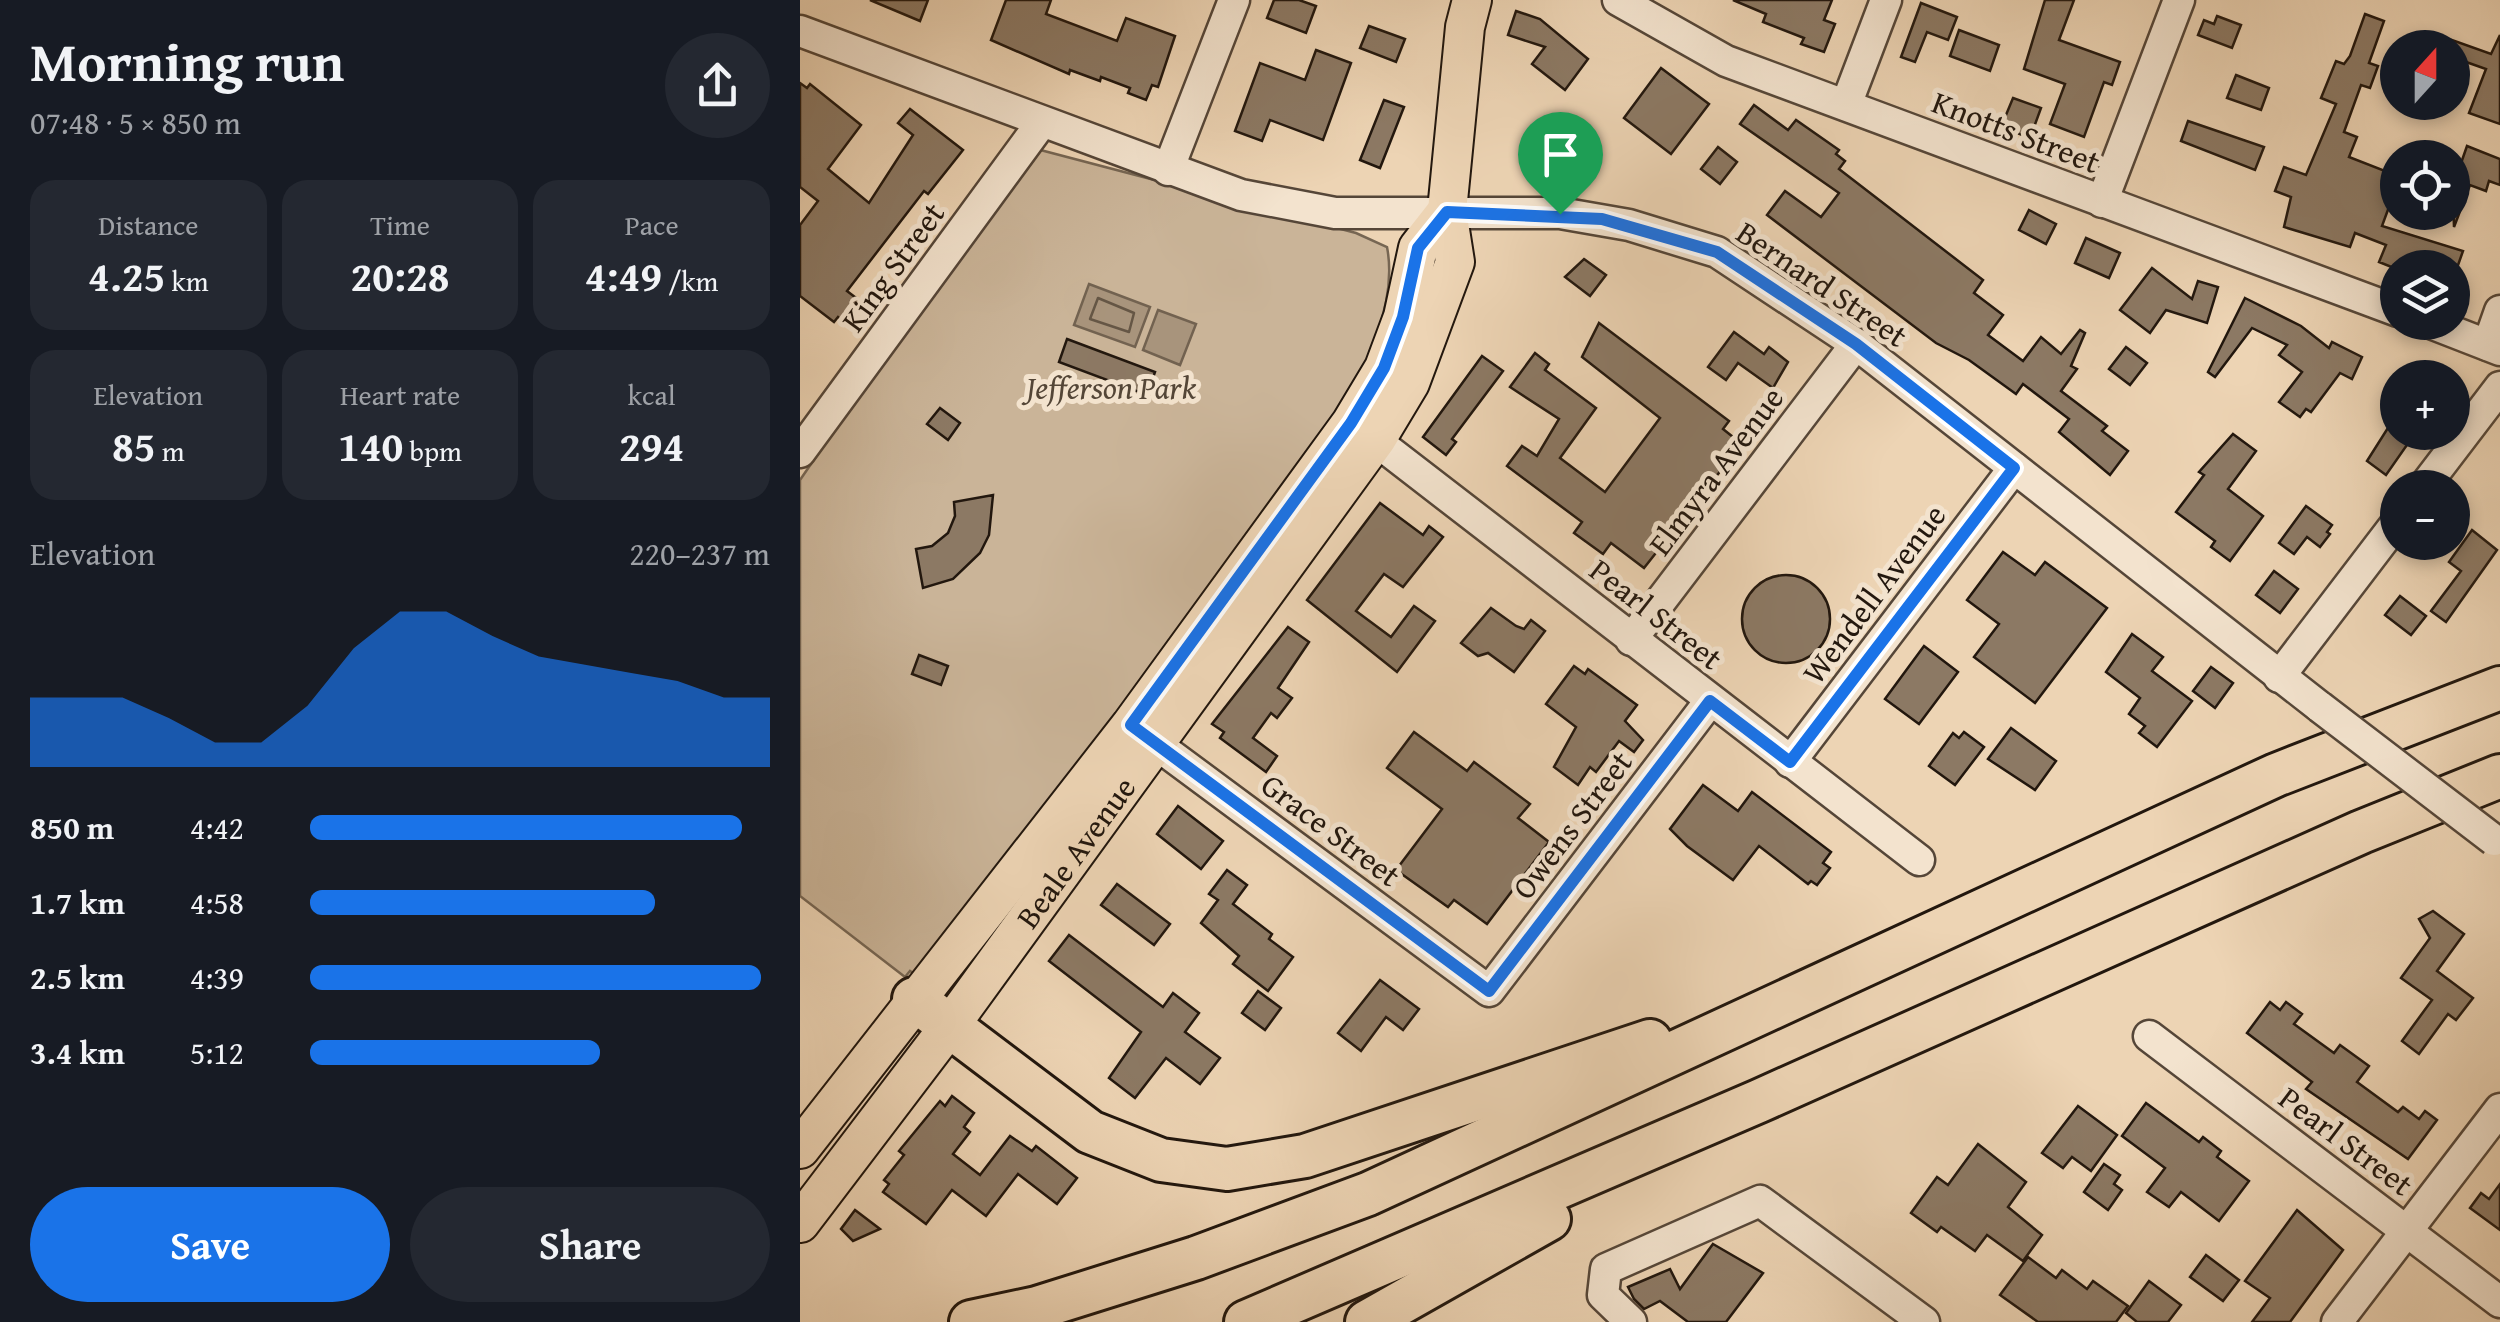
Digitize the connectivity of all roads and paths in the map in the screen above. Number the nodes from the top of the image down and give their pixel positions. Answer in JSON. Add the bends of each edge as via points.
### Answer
{"nodes":[{"id":1,"x":1234,"y":0,"type":"edge"},
{"id":2,"x":1472,"y":0,"type":"edge"},
{"id":3,"x":1618,"y":0,"type":"edge"},
{"id":4,"x":1886,"y":0,"type":"edge"},
{"id":5,"x":2179,"y":0,"type":"edge"},
{"id":6,"x":800,"y":31,"type":"edge"},
{"id":7,"x":1846,"y":106,"type":"junction"},
{"id":8,"x":1042,"y":122,"type":"junction"},
{"id":9,"x":1168,"y":170,"type":"junction"},
{"id":10,"x":2102,"y":202,"type":"junction"},
{"id":11,"x":1447,"y":212,"type":"junction"},
{"id":12,"x":2380,"y":304,"type":"edge"},
{"id":13,"x":2500,"y":311,"type":"edge"},
{"id":14,"x":2470,"y":338,"type":"edge"},
{"id":15,"x":1856,"y":344,"type":"junction"},
{"id":16,"x":2494,"y":347,"type":"edge"},
{"id":17,"x":2500,"y":387,"type":"edge"},
{"id":18,"x":1364,"y":430,"type":"junction"},
{"id":19,"x":800,"y":452,"type":"edge"},
{"id":20,"x":2014,"y":468,"type":"junction"},
{"id":21,"x":2437,"y":470,"type":"edge"},
{"id":22,"x":2380,"y":545,"type":"edge"},
{"id":23,"x":1631,"y":640,"type":"junction"},
{"id":24,"x":2280,"y":676,"type":"junction"},
{"id":25,"x":2500,"y":688,"type":"edge"},
{"id":26,"x":1710,"y":701,"type":"junction"},
{"id":27,"x":1143,"y":734,"type":"junction"},
{"id":28,"x":1790,"y":762,"type":"junction"},
{"id":29,"x":2500,"y":776,"type":"edge"},
{"id":30,"x":2497,"y":842,"type":"edge"},
{"id":31,"x":1919,"y":860,"type":"dead end"},
{"id":32,"x":1826,"y":982,"type":"junction"},
{"id":33,"x":1489,"y":991,"type":"joint"},
{"id":34,"x":914,"y":1000,"type":"junction"},
{"id":35,"x":949,"y":1027,"type":"junction"},
{"id":36,"x":2150,"y":1036,"type":"dead end"},
{"id":37,"x":1759,"y":1101,"type":"junction"},
{"id":38,"x":2500,"y":1108,"type":"edge"},
{"id":39,"x":800,"y":1149,"type":"edge"},
{"id":40,"x":800,"y":1223,"type":"edge"},
{"id":41,"x":2406,"y":1232,"type":"junction"},
{"id":42,"x":2500,"y":1302,"type":"edge"},
{"id":43,"x":971,"y":1322,"type":"edge"},
{"id":44,"x":1246,"y":1322,"type":"edge"},
{"id":45,"x":1367,"y":1322,"type":"edge"},
{"id":46,"x":1631,"y":1322,"type":"edge"},
{"id":47,"x":1924,"y":1322,"type":"edge"},
{"id":48,"x":2338,"y":1322,"type":"edge"}],
"edges":[{"from":1,"to":9,"type":"street"},
{"from":2,"to":11,"type":"main road"},
{"from":3,"to":7,"type":"street","name":"Knotts Street","via":[[1726,62]]},
{"from":4,"to":7,"type":"street"},
{"from":5,"to":10,"type":"street"},
{"from":6,"to":8,"type":"street","name":"Bernard Street"},
{"from":7,"to":10,"type":"street","name":"Knotts Street"},
{"from":8,"to":9,"type":"street","name":"Bernard Street"},
{"from":8,"to":19,"type":"street","name":"King Street"},
{"from":9,"to":11,"type":"street","name":"Bernard Street","via":[[1241,195],[1335,213]]},
{"from":10,"to":12,"type":"street","name":"Knotts Street"},
{"from":11,"to":15,"type":"street","name":"Bernard Street","via":[[1602,219],[1717,252]]},
{"from":11,"to":18,"type":"main road","name":"Beale Avenue","via":[[1418,248],[1403,317]]},
{"from":13,"to":16,"type":"street"},
{"from":14,"to":16,"type":"street"},
{"from":15,"to":20,"type":"street","name":"Bernard Street"},
{"from":15,"to":23,"type":"street","name":"Elmyra Avenue"},
{"from":17,"to":21,"type":"street"},
{"from":18,"to":23,"type":"street","name":"Pearl Street"},
{"from":18,"to":27,"type":"main road","name":"Beale Avenue"},
{"from":20,"to":24,"type":"street","name":"Bernard Street"},
{"from":20,"to":28,"type":"street","name":"Wendell Avenue"},
{"from":22,"to":24,"type":"street"},
{"from":23,"to":26,"type":"street","name":"Pearl Street"},
{"from":24,"to":30,"type":"street","name":"Bernard Street","bridge":true},
{"from":25,"to":32,"type":"highway","via":[[2276,775]]},
{"from":26,"to":28,"type":"street","name":"Pearl Street"},
{"from":26,"to":33,"type":"street","name":"Owens Street"},
{"from":27,"to":33,"type":"street","name":"Grace Street"},
{"from":27,"to":34,"type":"main road","name":"Beale Avenue"},
{"from":27,"to":35,"type":"main road","name":"Beale Avenue"},
{"from":28,"to":31,"type":"street","name":"Pearl Street"},
{"from":29,"to":37,"type":"highway"},
{"from":32,"to":35,"type":"highway","via":[[1305,1156],[1227,1169],[1160,1160],[1090,1132]]},
{"from":32,"to":43,"type":"highway","via":[[1368,1194],[1196,1258]]},
{"from":34,"to":35,"type":"highway"},
{"from":34,"to":39,"type":"main road","name":"Beale Avenue"},
{"from":35,"to":40,"type":"main road","name":"Beale Avenue"},
{"from":36,"to":41,"type":"street","name":"Pearl Street"},
{"from":37,"to":44,"type":"highway"},
{"from":37,"to":45,"type":"highway"},
{"from":38,"to":41,"type":"street"},
{"from":41,"to":42,"type":"street","name":"Pearl Street"},
{"from":41,"to":48,"type":"street"},
{"from":46,"to":47,"type":"street","via":[[1604,1294],[1606,1269],[1760,1201]]}]}
